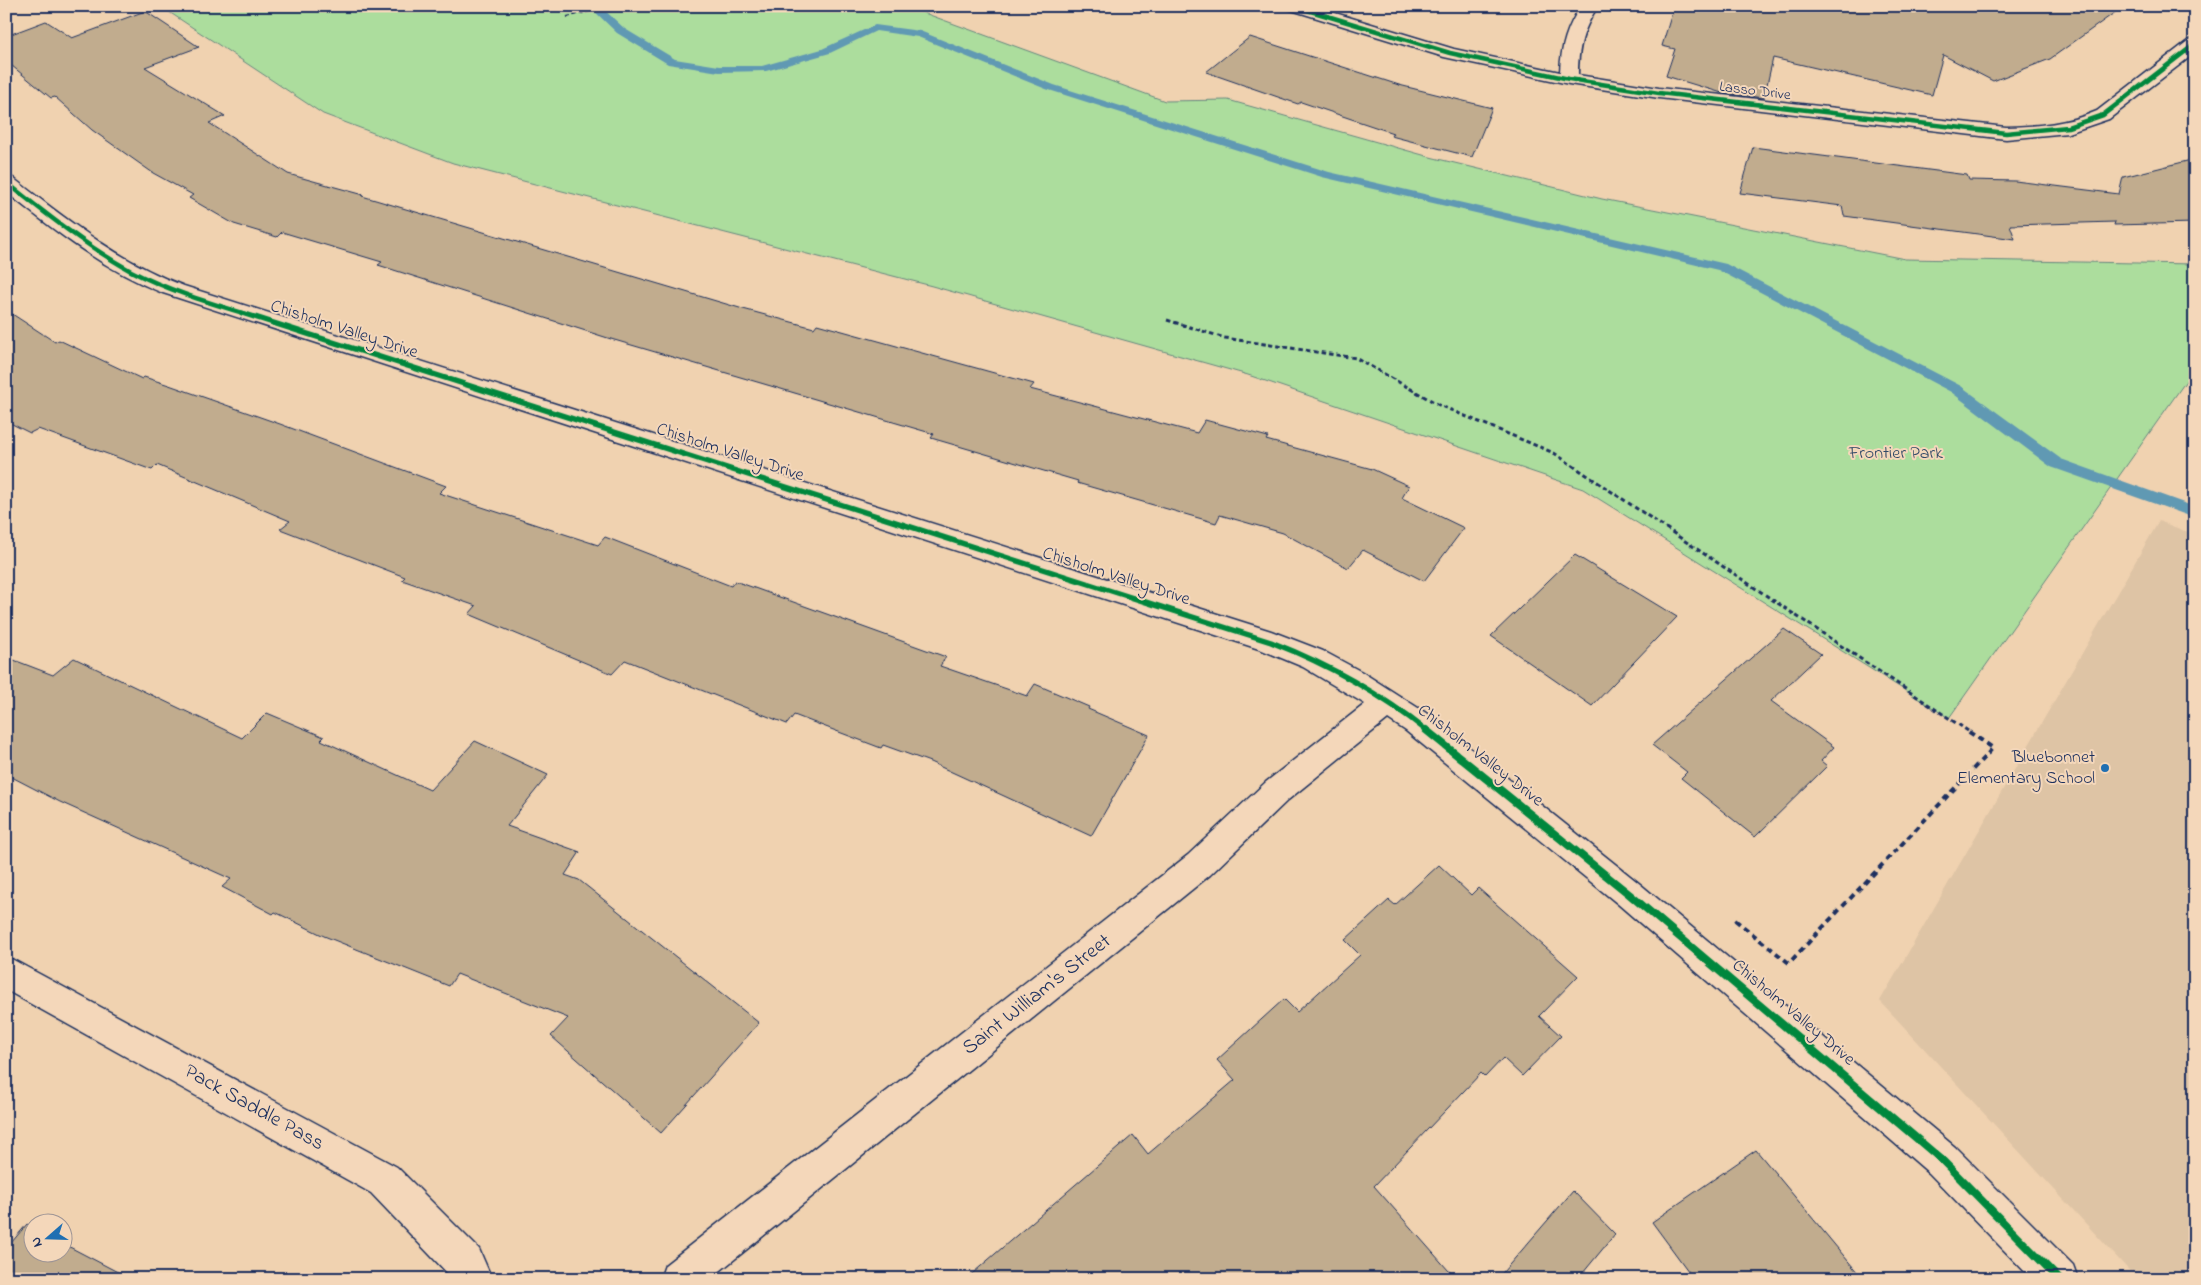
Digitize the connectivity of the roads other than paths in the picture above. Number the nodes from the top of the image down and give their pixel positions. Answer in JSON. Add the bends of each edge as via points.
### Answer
{"nodes":[{"id":1,"x":1294,"y":6,"type":"edge"},
{"id":2,"x":1590,"y":6,"type":"edge"},
{"id":3,"x":2195,"y":44,"type":"edge"},
{"id":4,"x":1569,"y":79,"type":"junction"},
{"id":5,"x":6,"y":182,"type":"edge"},
{"id":6,"x":1387,"y":702,"type":"junction"},
{"id":7,"x":6,"y":972,"type":"edge"},
{"id":8,"x":472,"y":1279,"type":"edge"},
{"id":9,"x":679,"y":1279,"type":"edge"},
{"id":10,"x":2059,"y":1279,"type":"edge"}],
"edges":[{"from":1,"to":4,"type":"street","name":"Lasso Drive","via":[[1450,53]]},
{"from":2,"to":4,"type":"street","via":[[1569,46]]},
{"from":3,"to":4,"type":"street","name":"Lasso Drive","via":[[2103,115],[2089,122],[2049,131],[2006,133],[1659,93]]},
{"from":5,"to":6,"type":"street","name":"Chisholm Valley Drive","via":[[109,258],[151,280],[202,300],[1272,642],[1313,659]]},
{"from":6,"to":9,"type":"street","name":"Saint William's Street","via":[[1277,791],[1199,866]]},
{"from":6,"to":10,"type":"street","name":"Chisholm Valley Drive","via":[[1629,894],[1942,1160]]},
{"from":7,"to":8,"type":"street","name":"Pack Saddle Pass","via":[[384,1180],[465,1263]]}]}
